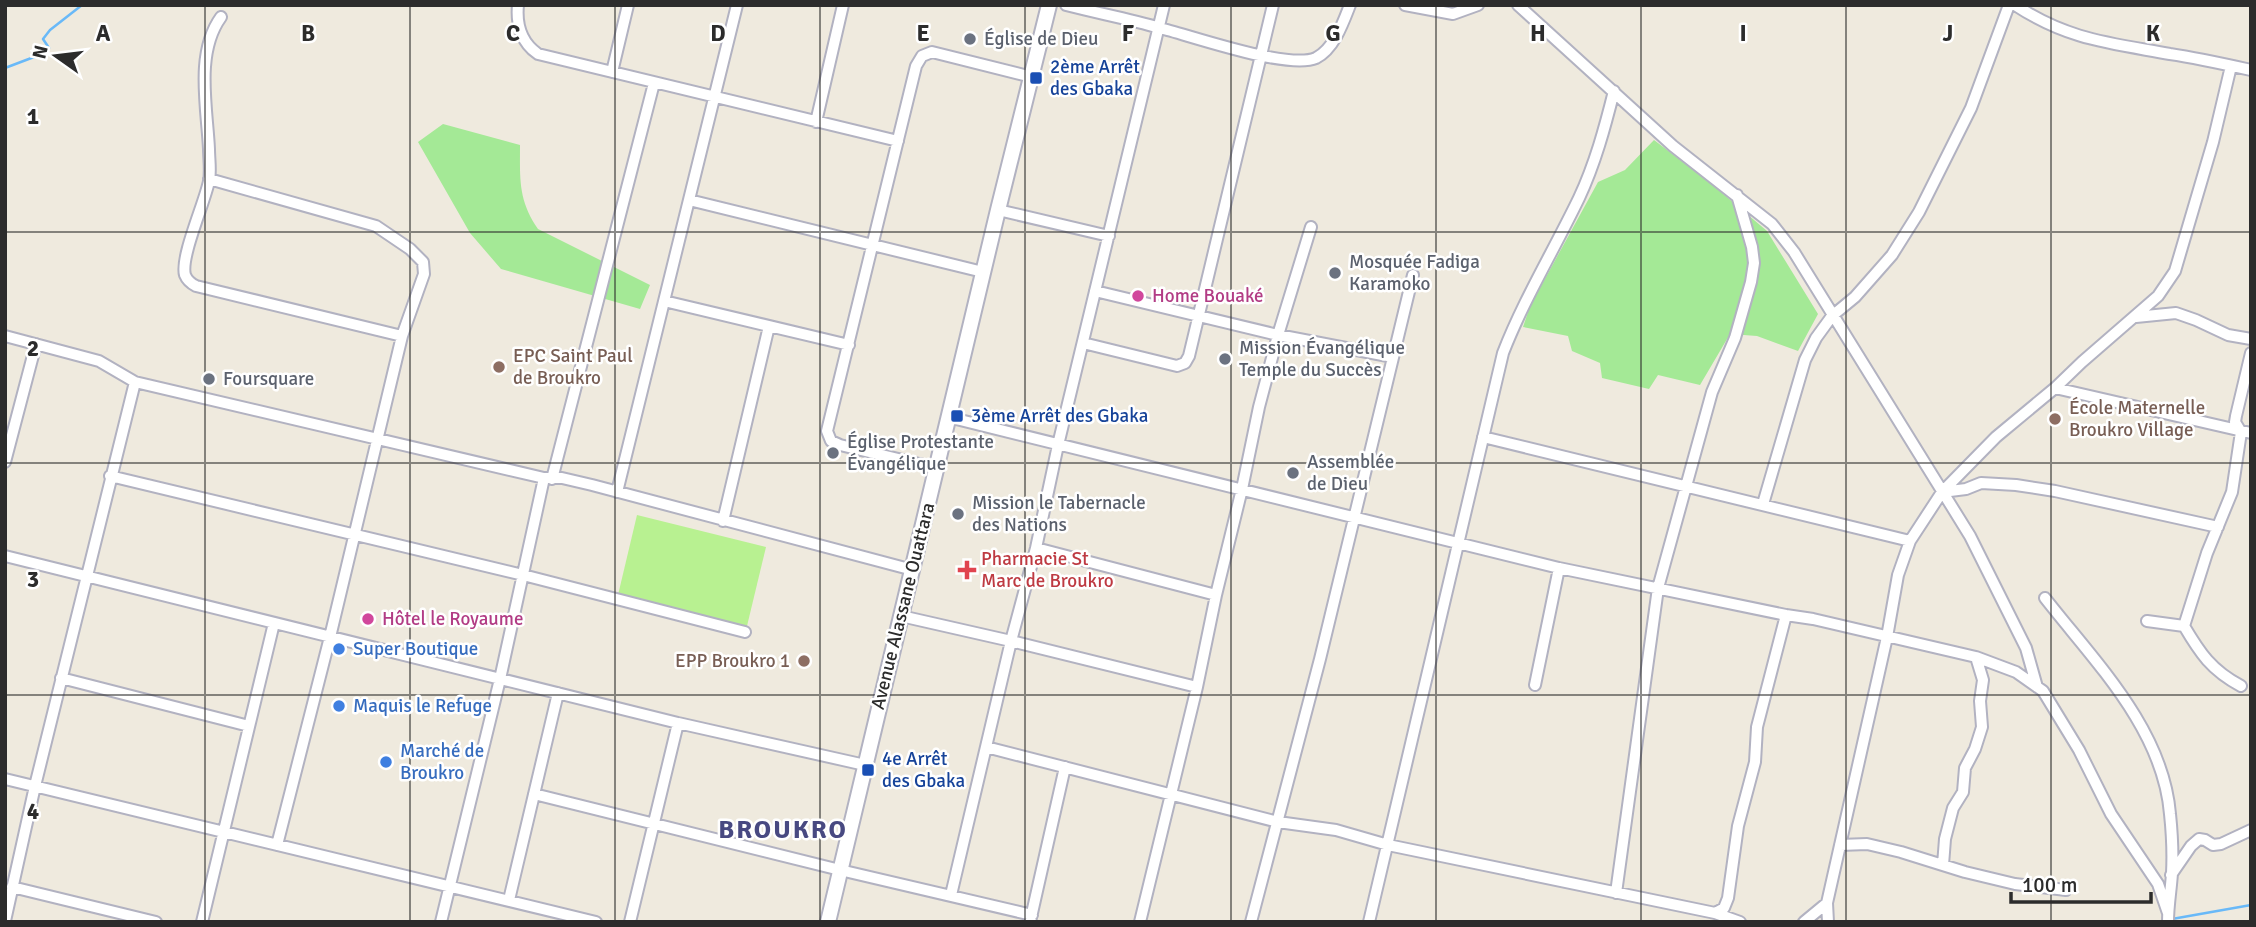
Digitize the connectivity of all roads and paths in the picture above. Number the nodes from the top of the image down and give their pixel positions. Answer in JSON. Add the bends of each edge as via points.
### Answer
{"nodes":[{"id":1,"x":517,"y":5,"type":"edge"},
{"id":2,"x":628,"y":5,"type":"edge"},
{"id":3,"x":737,"y":5,"type":"edge"},
{"id":4,"x":843,"y":5,"type":"edge"},
{"id":5,"x":1049,"y":5,"type":"edge"},
{"id":6,"x":1066,"y":5,"type":"edge"},
{"id":7,"x":1164,"y":5,"type":"edge"},
{"id":8,"x":1273,"y":5,"type":"edge"},
{"id":9,"x":1350,"y":5,"type":"edge"},
{"id":10,"x":1405,"y":5,"type":"edge"},
{"id":11,"x":1478,"y":5,"type":"edge"},
{"id":12,"x":1518,"y":5,"type":"edge"},
{"id":13,"x":2009,"y":5,"type":"edge"},
{"id":14,"x":2015,"y":5,"type":"edge"},
{"id":15,"x":221,"y":18,"type":"dead end"},
{"id":16,"x":1159,"y":27,"type":"junction"},
{"id":17,"x":1261,"y":56,"type":"junction"},
{"id":18,"x":2231,"y":66,"type":"junction"},
{"id":19,"x":2251,"y":70,"type":"edge"},
{"id":20,"x":612,"y":72,"type":"junction"},
{"id":21,"x":1032,"y":77,"type":"junction"},
{"id":22,"x":653,"y":83,"type":"junction"},
{"id":23,"x":1614,"y":91,"type":"junction"},
{"id":24,"x":713,"y":97,"type":"junction"},
{"id":25,"x":816,"y":121,"type":"junction"},
{"id":26,"x":898,"y":141,"type":"junction"},
{"id":27,"x":209,"y":179,"type":"junction"},
{"id":28,"x":1737,"y":195,"type":"junction"},
{"id":29,"x":689,"y":200,"type":"junction"},
{"id":30,"x":998,"y":210,"type":"junction"},
{"id":31,"x":1311,"y":226,"type":"dead end"},
{"id":32,"x":1108,"y":236,"type":"junction"},
{"id":33,"x":874,"y":244,"type":"junction"},
{"id":34,"x":983,"y":272,"type":"junction"},
{"id":35,"x":1413,"y":275,"type":"dead end"},
{"id":36,"x":1095,"y":290,"type":"junction"},
{"id":37,"x":664,"y":301,"type":"junction"},
{"id":38,"x":1198,"y":315,"type":"junction"},
{"id":39,"x":1832,"y":316,"type":"junction"},
{"id":40,"x":2136,"y":317,"type":"junction"},
{"id":41,"x":769,"y":326,"type":"junction"},
{"id":42,"x":1278,"y":335,"type":"junction"},
{"id":43,"x":5,"y":336,"type":"edge"},
{"id":44,"x":402,"y":336,"type":"junction"},
{"id":45,"x":2251,"y":338,"type":"edge"},
{"id":46,"x":1083,"y":343,"type":"junction"},
{"id":47,"x":36,"y":344,"type":"junction"},
{"id":48,"x":849,"y":345,"type":"junction"},
{"id":49,"x":2251,"y":353,"type":"edge"},
{"id":50,"x":1393,"y":356,"type":"junction"},
{"id":51,"x":135,"y":382,"type":"junction"},
{"id":52,"x":2055,"y":388,"type":"junction"},
{"id":53,"x":948,"y":417,"type":"junction"},
{"id":54,"x":2246,"y":433,"type":"edge"},
{"id":55,"x":1483,"y":437,"type":"junction"},
{"id":56,"x":377,"y":438,"type":"junction"},
{"id":57,"x":1058,"y":445,"type":"junction"},
{"id":58,"x":1976,"y":457,"type":"junction"},
{"id":59,"x":5,"y":462,"type":"edge"},
{"id":60,"x":936,"y":468,"type":"junction"},
{"id":61,"x":110,"y":476,"type":"junction"},
{"id":62,"x":548,"y":479,"type":"junction"},
{"id":63,"x":1981,"y":483,"type":"junction"},
{"id":64,"x":1687,"y":487,"type":"junction"},
{"id":65,"x":1242,"y":489,"type":"junction"},
{"id":66,"x":617,"y":492,"type":"junction"},
{"id":67,"x":1942,"y":492,"type":"junction"},
{"id":68,"x":1763,"y":505,"type":"junction"},
{"id":69,"x":1354,"y":517,"type":"junction"},
{"id":70,"x":723,"y":521,"type":"junction"},
{"id":71,"x":2218,"y":527,"type":"junction"},
{"id":72,"x":355,"y":534,"type":"junction"},
{"id":73,"x":1910,"y":541,"type":"junction"},
{"id":74,"x":1457,"y":542,"type":"junction"},
{"id":75,"x":1036,"y":548,"type":"junction"},
{"id":76,"x":5,"y":556,"type":"edge"},
{"id":77,"x":1559,"y":568,"type":"junction"},
{"id":78,"x":913,"y":570,"type":"junction"},
{"id":79,"x":523,"y":575,"type":"junction"},
{"id":80,"x":86,"y":577,"type":"junction"},
{"id":81,"x":1658,"y":588,"type":"junction"},
{"id":82,"x":1216,"y":595,"type":"junction"},
{"id":83,"x":2045,"y":598,"type":"dead end"},
{"id":84,"x":1786,"y":615,"type":"junction"},
{"id":85,"x":901,"y":616,"type":"junction"},
{"id":86,"x":2147,"y":621,"type":"dead end"},
{"id":87,"x":274,"y":623,"type":"junction"},
{"id":88,"x":2183,"y":626,"type":"junction"},
{"id":89,"x":746,"y":632,"type":"dead end"},
{"id":90,"x":330,"y":637,"type":"junction"},
{"id":91,"x":1887,"y":637,"type":"junction"},
{"id":92,"x":1011,"y":640,"type":"junction"},
{"id":93,"x":1976,"y":657,"type":"junction"},
{"id":94,"x":61,"y":678,"type":"junction"},
{"id":95,"x":500,"y":678,"type":"junction"},
{"id":96,"x":1535,"y":685,"type":"dead end"},
{"id":97,"x":2241,"y":686,"type":"dead end"},
{"id":98,"x":1197,"y":687,"type":"junction"},
{"id":99,"x":2037,"y":687,"type":"junction"},
{"id":100,"x":558,"y":693,"type":"junction"},
{"id":101,"x":678,"y":723,"type":"junction"},
{"id":102,"x":249,"y":726,"type":"junction"},
{"id":103,"x":986,"y":747,"type":"junction"},
{"id":104,"x":865,"y":765,"type":"junction"},
{"id":105,"x":1065,"y":767,"type":"junction"},
{"id":106,"x":5,"y":779,"type":"edge"},
{"id":107,"x":35,"y":786,"type":"junction"},
{"id":108,"x":534,"y":794,"type":"junction"},
{"id":109,"x":1170,"y":794,"type":"junction"},
{"id":110,"x":1278,"y":822,"type":"junction"},
{"id":111,"x":654,"y":823,"type":"junction"},
{"id":112,"x":2251,"y":830,"type":"edge"},
{"id":113,"x":225,"y":832,"type":"junction"},
{"id":114,"x":277,"y":845,"type":"junction"},
{"id":115,"x":1388,"y":845,"type":"junction"},
{"id":116,"x":1840,"y":845,"type":"junction"},
{"id":117,"x":1943,"y":865,"type":"junction"},
{"id":118,"x":840,"y":870,"type":"junction"},
{"id":119,"x":2172,"y":874,"type":"junction"},
{"id":120,"x":2158,"y":884,"type":"junction"},
{"id":121,"x":450,"y":886,"type":"junction"},
{"id":122,"x":12,"y":887,"type":"junction"},
{"id":123,"x":2066,"y":890,"type":"dead end"},
{"id":124,"x":1616,"y":892,"type":"junction"},
{"id":125,"x":951,"y":895,"type":"junction"},
{"id":126,"x":509,"y":900,"type":"junction"},
{"id":127,"x":1827,"y":903,"type":"junction"},
{"id":128,"x":548,"y":909,"type":"junction"},
{"id":129,"x":1715,"y":913,"type":"junction"},
{"id":130,"x":2168,"y":917,"type":"edge"},
{"id":131,"x":1031,"y":918,"type":"edge"},
{"id":132,"x":5,"y":921,"type":"edge"},
{"id":133,"x":156,"y":922,"type":"edge"},
{"id":134,"x":202,"y":922,"type":"edge"},
{"id":135,"x":441,"y":922,"type":"edge"},
{"id":136,"x":546,"y":922,"type":"edge"},
{"id":137,"x":596,"y":922,"type":"edge"},
{"id":138,"x":630,"y":922,"type":"edge"},
{"id":139,"x":828,"y":922,"type":"edge"},
{"id":140,"x":1140,"y":922,"type":"edge"},
{"id":141,"x":1251,"y":922,"type":"edge"},
{"id":142,"x":1369,"y":922,"type":"edge"},
{"id":143,"x":1740,"y":922,"type":"edge"},
{"id":144,"x":1804,"y":922,"type":"edge"},
{"id":145,"x":1828,"y":922,"type":"edge"}],
"edges":[{"from":1,"to":20,"type":"street","via":[[522,37],[538,54]]},
{"from":2,"to":20,"type":"street"},
{"from":3,"to":24,"type":"street"},
{"from":4,"to":25,"type":"street"},
{"from":5,"to":21,"type":"street","name":"Avenue Alassane Ouattara"},
{"from":6,"to":16,"type":"street"},
{"from":7,"to":16,"type":"street"},
{"from":8,"to":17,"type":"street"},
{"from":9,"to":17,"type":"street","via":[[1322,54],[1304,61]]},
{"from":10,"to":11,"type":"street","via":[[1453,14]]},
{"from":12,"to":23,"type":"street"},
{"from":13,"to":39,"type":"street","via":[[1971,108],[1919,212],[1892,255]]},
{"from":14,"to":18,"type":"street","via":[[2040,22],[2069,33]]},
{"from":15,"to":27,"type":"street","via":[[208,44],[206,64]]},
{"from":16,"to":17,"type":"street"},
{"from":16,"to":32,"type":"street"},
{"from":17,"to":38,"type":"street"},
{"from":18,"to":19,"type":"street"},
{"from":18,"to":40,"type":"street","via":[[2175,271]]},
{"from":20,"to":22,"type":"street"},
{"from":21,"to":26,"type":"street","via":[[932,52],[922,56]]},
{"from":21,"to":30,"type":"street","name":"Avenue Alassane Ouattara"},
{"from":22,"to":24,"type":"street"},
{"from":22,"to":62,"type":"street"},
{"from":23,"to":28,"type":"street","via":[[1673,146]]},
{"from":23,"to":55,"type":"street","via":[[1592,168],[1515,321]]},
{"from":24,"to":25,"type":"street"},
{"from":24,"to":29,"type":"street"},
{"from":25,"to":26,"type":"street"},
{"from":26,"to":33,"type":"street"},
{"from":27,"to":44,"type":"street","via":[[376,226],[410,249],[423,262],[424,274]]},
{"from":27,"to":44,"type":"street","via":[[186,260],[189,282]]},
{"from":28,"to":39,"type":"street","via":[[1772,224],[1794,252]]},
{"from":28,"to":64,"type":"street","via":[[1752,247],[1751,282],[1735,338],[1712,392]]},
{"from":29,"to":33,"type":"street"},
{"from":29,"to":37,"type":"street"},
{"from":30,"to":32,"type":"street"},
{"from":30,"to":34,"type":"street","name":"Avenue Alassane Ouattara"},
{"from":31,"to":42,"type":"street"},
{"from":32,"to":36,"type":"street"},
{"from":33,"to":34,"type":"street"},
{"from":33,"to":48,"type":"street"},
{"from":34,"to":53,"type":"street","name":"Avenue Alassane Ouattara"},
{"from":35,"to":50,"type":"street"},
{"from":36,"to":38,"type":"street"},
{"from":36,"to":46,"type":"street"},
{"from":37,"to":41,"type":"street"},
{"from":37,"to":66,"type":"street"},
{"from":38,"to":42,"type":"street"},
{"from":38,"to":46,"type":"street","via":[[1189,356],[1177,366]]},
{"from":39,"to":67,"type":"street"},
{"from":39,"to":68,"type":"street","via":[[1805,360]]},
{"from":40,"to":45,"type":"street","via":[[2176,313],[2228,335]]},
{"from":40,"to":52,"type":"street"},
{"from":41,"to":48,"type":"street"},
{"from":41,"to":70,"type":"street"},
{"from":42,"to":50,"type":"street"},
{"from":42,"to":65,"type":"street"},
{"from":43,"to":47,"type":"street"},
{"from":44,"to":56,"type":"street"},
{"from":46,"to":57,"type":"street"},
{"from":47,"to":51,"type":"street","via":[[99,361]]},
{"from":47,"to":59,"type":"street"},
{"from":48,"to":60,"type":"street","via":[[827,431],[831,441]]},
{"from":49,"to":54,"type":"street","via":[[2235,422]]},
{"from":50,"to":69,"type":"street"},
{"from":51,"to":56,"type":"street"},
{"from":51,"to":61,"type":"street"},
{"from":52,"to":54,"type":"street"},
{"from":52,"to":58,"type":"street"},
{"from":53,"to":57,"type":"street"},
{"from":53,"to":60,"type":"street","name":"Avenue Alassane Ouattara"},
{"from":54,"to":71,"type":"street"},
{"from":55,"to":64,"type":"street"},
{"from":55,"to":74,"type":"street"},
{"from":56,"to":62,"type":"street"},
{"from":56,"to":72,"type":"street"},
{"from":57,"to":65,"type":"street"},
{"from":57,"to":75,"type":"street"},
{"from":58,"to":63,"type":"street","via":[[1975,478]]},
{"from":58,"to":67,"type":"street"},
{"from":60,"to":78,"type":"street","name":"Avenue Alassane Ouattara"},
{"from":61,"to":72,"type":"street"},
{"from":61,"to":80,"type":"street"},
{"from":62,"to":66,"type":"street","via":[[562,478]]},
{"from":62,"to":79,"type":"street"},
{"from":63,"to":67,"type":"street"},
{"from":63,"to":71,"type":"street","via":[[2055,491]]},
{"from":64,"to":68,"type":"street"},
{"from":64,"to":81,"type":"street"},
{"from":65,"to":69,"type":"street"},
{"from":65,"to":82,"type":"street"},
{"from":66,"to":70,"type":"street"},
{"from":67,"to":73,"type":"street"},
{"from":67,"to":99,"type":"street","via":[[1970,536],[2026,648]]},
{"from":68,"to":73,"type":"street"},
{"from":69,"to":74,"type":"street"},
{"from":69,"to":110,"type":"street"},
{"from":70,"to":78,"type":"street"},
{"from":71,"to":88,"type":"street"},
{"from":72,"to":79,"type":"street"},
{"from":72,"to":90,"type":"street"},
{"from":73,"to":91,"type":"street","via":[[1898,575]]},
{"from":74,"to":77,"type":"street"},
{"from":74,"to":115,"type":"street"},
{"from":75,"to":82,"type":"street"},
{"from":75,"to":92,"type":"street"},
{"from":76,"to":80,"type":"street"},
{"from":77,"to":81,"type":"street"},
{"from":77,"to":96,"type":"street"},
{"from":78,"to":85,"type":"street","name":"Avenue Alassane Ouattara"},
{"from":79,"to":89,"type":"street"},
{"from":79,"to":95,"type":"street"},
{"from":80,"to":87,"type":"street"},
{"from":80,"to":94,"type":"street"},
{"from":81,"to":84,"type":"street"},
{"from":81,"to":124,"type":"street"},
{"from":82,"to":98,"type":"street"},
{"from":83,"to":119,"type":"street","via":[[2135,713],[2151,743],[2170,811]]},
{"from":84,"to":91,"type":"street"},
{"from":84,"to":129,"type":"street","via":[[1757,727],[1755,762],[1738,826],[1728,898],[1724,908]]},
{"from":85,"to":92,"type":"street"},
{"from":85,"to":104,"type":"street","name":"Avenue Alassane Ouattara"},
{"from":86,"to":88,"type":"street"},
{"from":87,"to":90,"type":"street"},
{"from":87,"to":102,"type":"street"},
{"from":88,"to":97,"type":"street","via":[[2203,658]]},
{"from":90,"to":95,"type":"street"},
{"from":90,"to":114,"type":"street"},
{"from":91,"to":93,"type":"street"},
{"from":91,"to":116,"type":"street"},
{"from":92,"to":98,"type":"street"},
{"from":92,"to":103,"type":"street"},
{"from":93,"to":99,"type":"street","via":[[2015,672]]},
{"from":93,"to":117,"type":"street","via":[[1983,680],[1982,727],[1965,768],[1963,792],[1953,808]]},
{"from":94,"to":102,"type":"street"},
{"from":94,"to":107,"type":"street"},
{"from":95,"to":100,"type":"street"},
{"from":95,"to":121,"type":"street"},
{"from":98,"to":109,"type":"street"},
{"from":99,"to":120,"type":"street","via":[[2080,750],[2111,814]]},
{"from":100,"to":101,"type":"street"},
{"from":100,"to":108,"type":"street"},
{"from":101,"to":104,"type":"street"},
{"from":101,"to":111,"type":"street"},
{"from":102,"to":113,"type":"street"},
{"from":103,"to":105,"type":"street"},
{"from":103,"to":125,"type":"street"},
{"from":104,"to":118,"type":"street","name":"Avenue Alassane Ouattara"},
{"from":105,"to":109,"type":"street"},
{"from":105,"to":131,"type":"street"},
{"from":106,"to":107,"type":"street"},
{"from":107,"to":113,"type":"street"},
{"from":107,"to":122,"type":"street"},
{"from":108,"to":111,"type":"street"},
{"from":108,"to":126,"type":"street"},
{"from":109,"to":110,"type":"street"},
{"from":109,"to":140,"type":"street"},
{"from":110,"to":115,"type":"street","via":[[1336,830]]},
{"from":110,"to":141,"type":"street"},
{"from":111,"to":118,"type":"street"},
{"from":111,"to":138,"type":"street"},
{"from":112,"to":119,"type":"street","via":[[2221,844],[2199,839]]},
{"from":113,"to":114,"type":"street"},
{"from":113,"to":134,"type":"street"},
{"from":114,"to":121,"type":"street"},
{"from":115,"to":124,"type":"street"},
{"from":115,"to":142,"type":"street"},
{"from":116,"to":117,"type":"street","via":[[1867,844]]},
{"from":116,"to":127,"type":"street"},
{"from":117,"to":123,"type":"street","via":[[2015,884]]},
{"from":118,"to":125,"type":"street"},
{"from":118,"to":139,"type":"street","name":"Avenue Alassane Ouattara"},
{"from":119,"to":120,"type":"street"},
{"from":119,"to":130,"type":"street"},
{"from":120,"to":130,"type":"street"},
{"from":121,"to":126,"type":"street"},
{"from":121,"to":135,"type":"street"},
{"from":122,"to":132,"type":"street"},
{"from":122,"to":133,"type":"street"},
{"from":124,"to":129,"type":"street"},
{"from":125,"to":131,"type":"street"},
{"from":126,"to":128,"type":"street"},
{"from":127,"to":144,"type":"street"},
{"from":127,"to":145,"type":"street"},
{"from":128,"to":136,"type":"street"},
{"from":128,"to":137,"type":"street"},
{"from":129,"to":143,"type":"street"}]}
